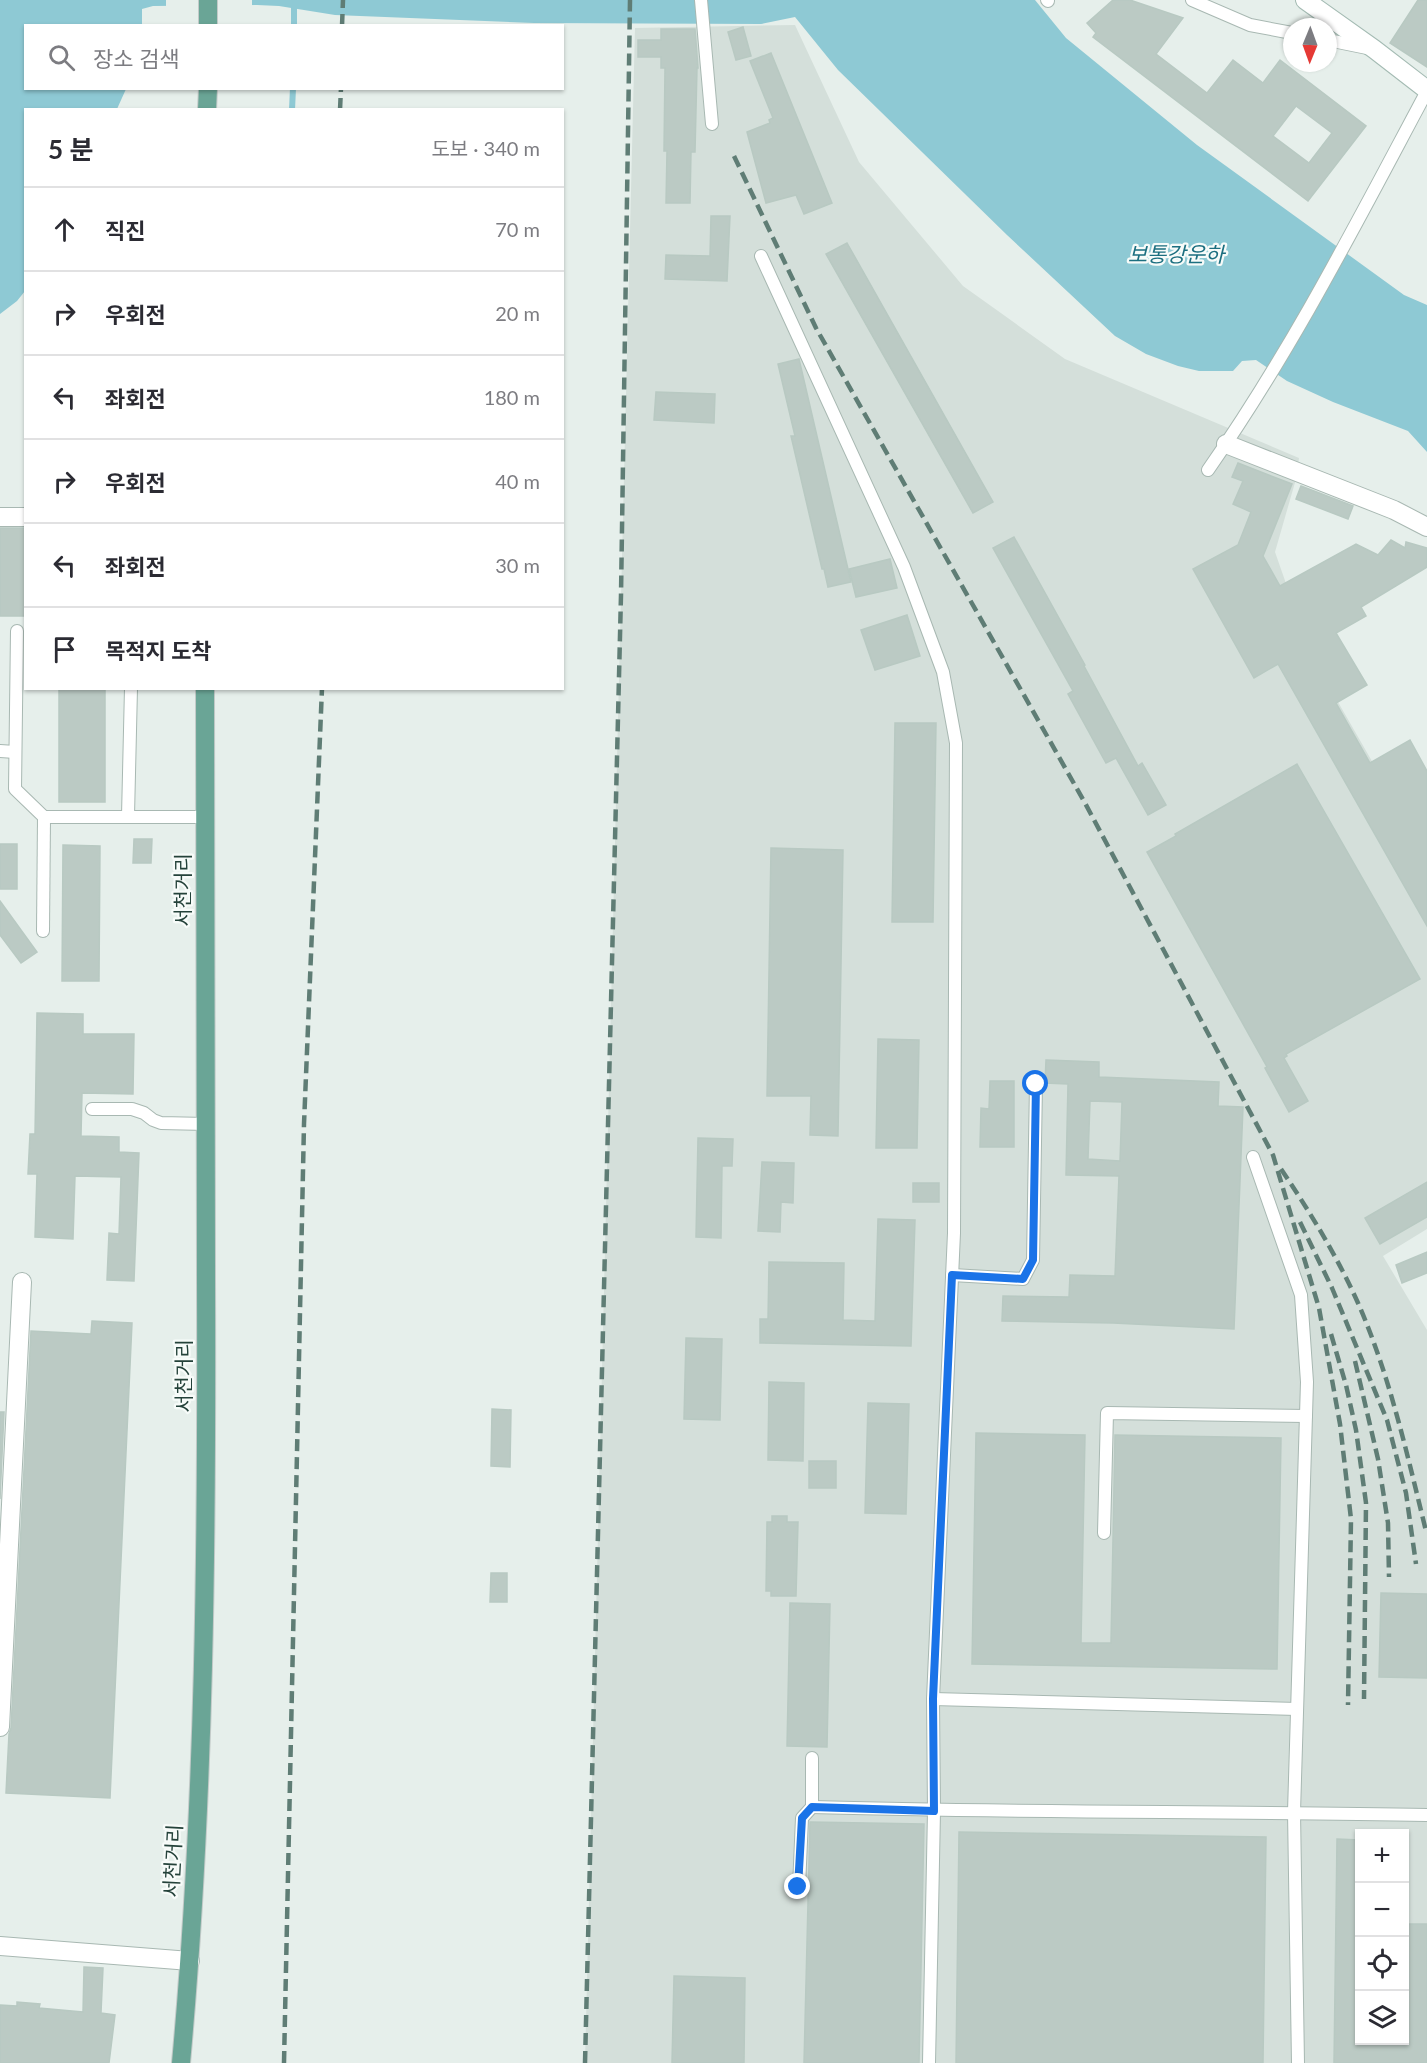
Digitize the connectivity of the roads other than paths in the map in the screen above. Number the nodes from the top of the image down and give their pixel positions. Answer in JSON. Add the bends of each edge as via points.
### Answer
{"nodes":[{"id":1,"x":701,"y":0,"type":"edge"},
{"id":2,"x":1192,"y":0,"type":"edge"},
{"id":3,"x":1305,"y":0,"type":"edge"},
{"id":4,"x":1283,"y":31,"type":"edge"},
{"id":5,"x":1337,"y":42,"type":"edge"},
{"id":6,"x":1374,"y":49,"type":"junction"},
{"id":7,"x":208,"y":90,"type":"edge"},
{"id":8,"x":1427,"y":91,"type":"edge"},
{"id":9,"x":207,"y":108,"type":"edge"},
{"id":10,"x":712,"y":124,"type":"dead end"},
{"id":11,"x":761,"y":256,"type":"dead end"},
{"id":12,"x":1226,"y":444,"type":"junction"},
{"id":13,"x":1208,"y":470,"type":"dead end"},
{"id":14,"x":0,"y":517,"type":"edge"},
{"id":15,"x":24,"y":517,"type":"edge"},
{"id":16,"x":1427,"y":527,"type":"edge"},
{"id":17,"x":17,"y":631,"type":"dead end"},
{"id":18,"x":131,"y":690,"type":"edge"},
{"id":19,"x":205,"y":690,"type":"edge"},
{"id":20,"x":0,"y":751,"type":"edge"},
{"id":21,"x":15,"y":752,"type":"junction"},
{"id":22,"x":128,"y":816,"type":"junction"},
{"id":23,"x":44,"y":817,"type":"junction"},
{"id":24,"x":206,"y":817,"type":"junction"},
{"id":25,"x":43,"y":931,"type":"dead end"},
{"id":26,"x":1036,"y":1084,"type":"dead end"},
{"id":27,"x":92,"y":1109,"type":"dead end"},
{"id":28,"x":206,"y":1124,"type":"junction"},
{"id":29,"x":1253,"y":1157,"type":"dead end"},
{"id":30,"x":952,"y":1275,"type":"junction"},
{"id":31,"x":22,"y":1282,"type":"dead end"},
{"id":32,"x":1306,"y":1416,"type":"junction"},
{"id":33,"x":1104,"y":1533,"type":"dead end"},
{"id":34,"x":933,"y":1699,"type":"junction"},
{"id":35,"x":1298,"y":1709,"type":"junction"},
{"id":36,"x":0,"y":1727,"type":"edge"},
{"id":37,"x":812,"y":1758,"type":"dead end"},
{"id":38,"x":812,"y":1807,"type":"junction"},
{"id":39,"x":934,"y":1811,"type":"junction"},
{"id":40,"x":1294,"y":1812,"type":"junction"},
{"id":41,"x":1427,"y":1815,"type":"edge"},
{"id":42,"x":798,"y":1887,"type":"dead end"},
{"id":43,"x":0,"y":1946,"type":"edge"},
{"id":44,"x":190,"y":1961,"type":"junction"},
{"id":45,"x":181,"y":2063,"type":"edge"},
{"id":46,"x":929,"y":2063,"type":"edge"},
{"id":47,"x":1298,"y":2063,"type":"edge"}],
"edges":[{"from":1,"to":10,"type":"lane"},
{"from":2,"to":4,"type":"lane","via":[[1250,25]]},
{"from":3,"to":6,"type":"street"},
{"from":5,"to":6,"type":"lane"},
{"from":6,"to":8,"type":"street"},
{"from":7,"to":9,"type":"main road"},
{"from":8,"to":12,"type":"lane","via":[[1269,380]]},
{"from":11,"to":30,"type":"lane","via":[[904,567],[943,672],[956,743]]},
{"from":12,"to":13,"type":"lane"},
{"from":12,"to":16,"type":"street","via":[[1394,510]]},
{"from":14,"to":15,"type":"street"},
{"from":17,"to":21,"type":"lane"},
{"from":18,"to":22,"type":"lane"},
{"from":19,"to":24,"type":"main road","name":"서천거리"},
{"from":20,"to":21,"type":"lane"},
{"from":21,"to":23,"type":"lane","via":[[15,789]]},
{"from":22,"to":23,"type":"lane"},
{"from":22,"to":24,"type":"lane"},
{"from":23,"to":25,"type":"lane"},
{"from":24,"to":28,"type":"main road","name":"서천거리"},
{"from":26,"to":30,"type":"lane","via":[[1033,1260],[1023,1279]]},
{"from":27,"to":28,"type":"lane","via":[[132,1109],[161,1123]]},
{"from":28,"to":44,"type":"main road","name":"서천거리","via":[[204,1646]]},
{"from":29,"to":32,"type":"lane","via":[[1301,1295]]},
{"from":30,"to":34,"type":"lane"},
{"from":31,"to":36,"type":"street"},
{"from":32,"to":33,"type":"lane","via":[[1107,1413]]},
{"from":32,"to":35,"type":"lane"},
{"from":34,"to":35,"type":"lane"},
{"from":34,"to":39,"type":"lane"},
{"from":35,"to":40,"type":"lane"},
{"from":37,"to":38,"type":"lane"},
{"from":38,"to":39,"type":"lane"},
{"from":38,"to":42,"type":"lane","via":[[802,1818]]},
{"from":39,"to":40,"type":"lane"},
{"from":39,"to":46,"type":"lane"},
{"from":40,"to":41,"type":"lane"},
{"from":40,"to":47,"type":"lane"},
{"from":43,"to":44,"type":"street"},
{"from":44,"to":45,"type":"main road","name":"서천거리"}]}
